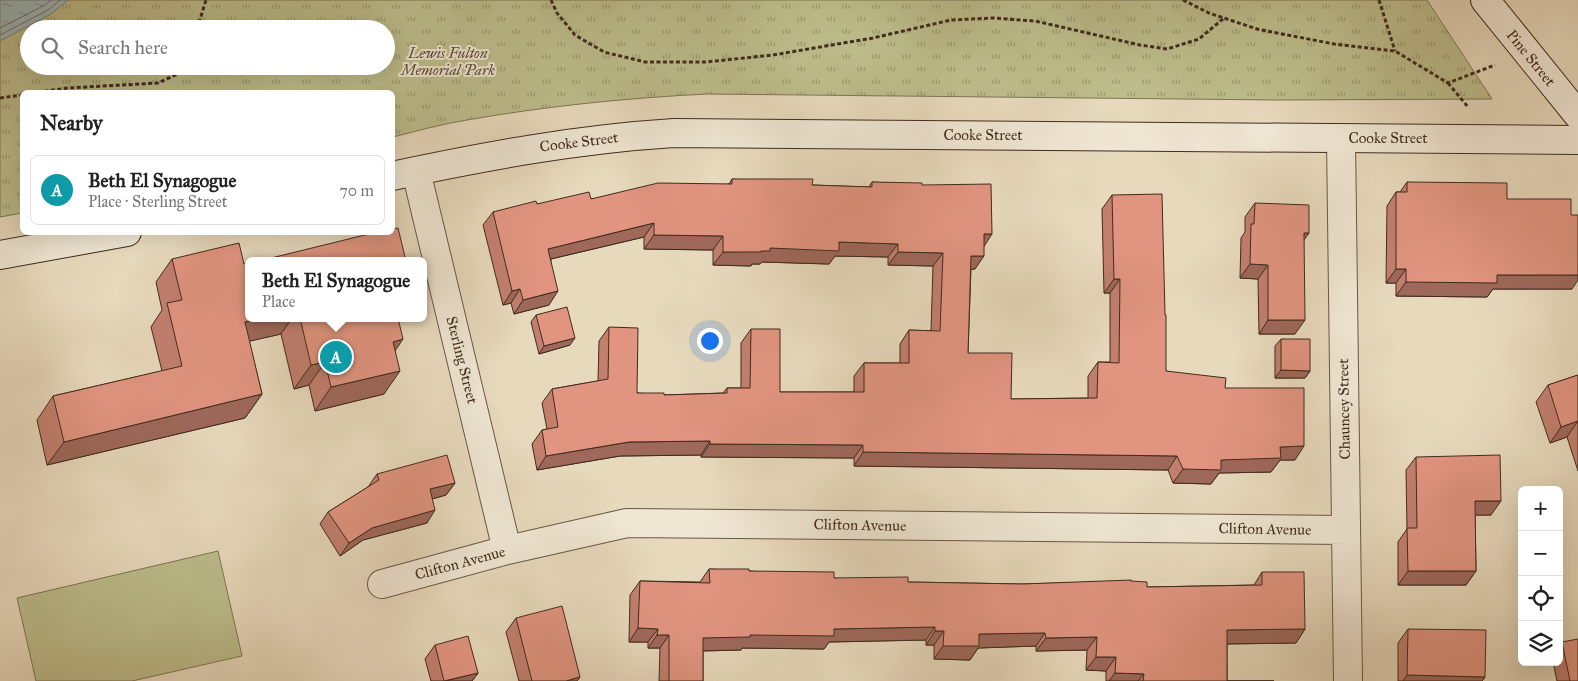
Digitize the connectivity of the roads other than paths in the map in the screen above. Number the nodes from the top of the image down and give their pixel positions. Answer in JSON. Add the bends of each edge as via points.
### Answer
{"nodes":[{"id":1,"x":1485,"y":0,"type":"edge"},
{"id":2,"x":1578,"y":115,"type":"edge"},
{"id":3,"x":1341,"y":138,"type":"junction"},
{"id":4,"x":1578,"y":140,"type":"edge"},
{"id":5,"x":404,"y":173,"type":"edge"},
{"id":6,"x":110,"y":235,"type":"edge"},
{"id":7,"x":0,"y":255,"type":"edge"},
{"id":8,"x":427,"y":257,"type":"edge"},
{"id":9,"x":427,"y":257,"type":"edge"},
{"id":10,"x":1346,"y":530,"type":"junction"},
{"id":11,"x":507,"y":550,"type":"junction"},
{"id":12,"x":382,"y":584,"type":"dead end"},
{"id":13,"x":1348,"y":681,"type":"edge"}],
"edges":[{"from":1,"to":2,"type":"street","name":"Pine Street"},
{"from":3,"to":4,"type":"street","name":"Cooke Street"},
{"from":3,"to":5,"type":"street","name":"Cooke Street","via":[[674,133],[540,147]]},
{"from":3,"to":10,"type":"street","name":"Chauncey Street"},
{"from":5,"to":8,"type":"street","name":"Sterling Street"},
{"from":6,"to":7,"type":"street"},
{"from":9,"to":11,"type":"street","name":"Sterling Street"},
{"from":10,"to":11,"type":"street","name":"Clifton Avenue","via":[[627,523]]},
{"from":10,"to":13,"type":"street","name":"Chauncey Street"},
{"from":11,"to":12,"type":"street","name":"Clifton Avenue"}]}
